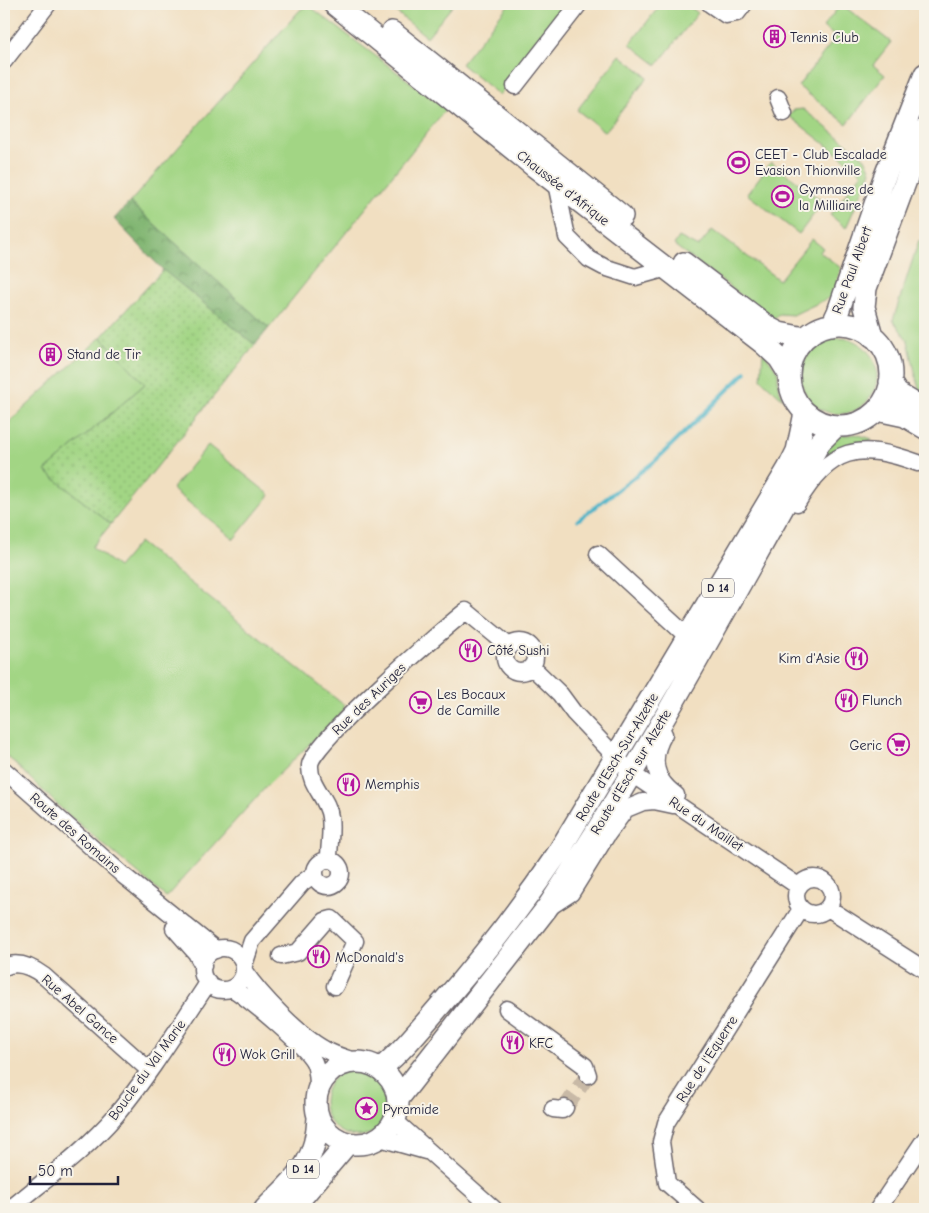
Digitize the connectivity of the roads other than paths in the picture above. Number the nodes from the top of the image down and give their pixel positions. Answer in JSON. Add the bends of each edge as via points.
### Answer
{"nodes":[{"id":1,"x":48,"y":4,"type":"edge"},
{"id":2,"x":334,"y":4,"type":"edge"},
{"id":3,"x":357,"y":4,"type":"edge"},
{"id":4,"x":579,"y":4,"type":"edge"},
{"id":5,"x":710,"y":4,"type":"edge"},
{"id":6,"x":744,"y":4,"type":"edge"},
{"id":7,"x":4,"y":61,"type":"edge"},
{"id":8,"x":925,"y":74,"type":"edge"},
{"id":9,"x":515,"y":86,"type":"dead end"},
{"id":10,"x":925,"y":129,"type":"edge"},
{"id":11,"x":919,"y":159,"type":"edge"},
{"id":12,"x":556,"y":183,"type":"junction"},
{"id":13,"x":667,"y":268,"type":"junction"},
{"id":14,"x":832,"y":325,"type":"junction"},
{"id":15,"x":872,"y":336,"type":"junction"},
{"id":16,"x":805,"y":338,"type":"junction"},
{"id":17,"x":789,"y":374,"type":"junction"},
{"id":18,"x":890,"y":382,"type":"junction"},
{"id":19,"x":877,"y":410,"type":"junction"},
{"id":20,"x":925,"y":410,"type":"edge"},
{"id":21,"x":805,"y":413,"type":"junction"},
{"id":22,"x":836,"y":426,"type":"junction"},
{"id":23,"x":925,"y":428,"type":"edge"},
{"id":24,"x":918,"y":463,"type":"dead end"},
{"id":25,"x":774,"y":525,"type":"junction"},
{"id":26,"x":598,"y":554,"type":"dead end"},
{"id":27,"x":688,"y":637,"type":"junction"},
{"id":28,"x":696,"y":662,"type":"junction"},
{"id":29,"x":617,"y":757,"type":"junction"},
{"id":30,"x":4,"y":770,"type":"edge"},
{"id":31,"x":632,"y":774,"type":"junction"},
{"id":32,"x":680,"y":806,"type":"junction"},
{"id":33,"x":710,"y":827,"type":"junction"},
{"id":34,"x":329,"y":859,"type":"junction"},
{"id":35,"x":314,"y":874,"type":"junction"},
{"id":36,"x":124,"y":876,"type":"junction"},
{"id":37,"x":798,"y":886,"type":"junction"},
{"id":38,"x":547,"y":908,"type":"junction"},
{"id":39,"x":828,"y":908,"type":"junction"},
{"id":40,"x":801,"y":909,"type":"junction"},
{"id":41,"x":252,"y":940,"type":"junction"},
{"id":42,"x":223,"y":950,"type":"junction"},
{"id":43,"x":281,"y":956,"type":"dead end"},
{"id":44,"x":203,"y":966,"type":"junction"},
{"id":45,"x":4,"y":967,"type":"edge"},
{"id":46,"x":244,"y":968,"type":"junction"},
{"id":47,"x":925,"y":970,"type":"edge"},
{"id":48,"x":208,"y":983,"type":"junction"},
{"id":49,"x":335,"y":986,"type":"dead end"},
{"id":50,"x":232,"y":988,"type":"junction"},
{"id":51,"x":507,"y":1009,"type":"dead end"},
{"id":52,"x":357,"y":1062,"type":"junction"},
{"id":53,"x":380,"y":1069,"type":"junction"},
{"id":54,"x":149,"y":1070,"type":"junction"},
{"id":55,"x":588,"y":1075,"type":"dead end"},
{"id":56,"x":318,"y":1088,"type":"junction"},
{"id":57,"x":398,"y":1099,"type":"junction"},
{"id":58,"x":318,"y":1118,"type":"junction"},
{"id":59,"x":395,"y":1121,"type":"junction"},
{"id":60,"x":380,"y":1138,"type":"junction"},
{"id":61,"x":925,"y":1139,"type":"edge"},
{"id":62,"x":347,"y":1144,"type":"junction"},
{"id":63,"x":428,"y":1152,"type":"junction"},
{"id":64,"x":10,"y":1209,"type":"edge"},
{"id":65,"x":266,"y":1209,"type":"edge"},
{"id":66,"x":292,"y":1209,"type":"edge"},
{"id":67,"x":494,"y":1209,"type":"edge"},
{"id":68,"x":697,"y":1209,"type":"edge"},
{"id":69,"x":878,"y":1209,"type":"edge"}],
"edges":[{"from":1,"to":7,"type":"street"},
{"from":2,"to":12,"type":"main road","name":"Chaussée d'Afrique"},
{"from":3,"to":16,"type":"main road","name":"Chaussée d'Afrique","via":[[564,170],[771,329]]},
{"from":4,"to":9,"type":"street"},
{"from":5,"to":6,"type":"street","via":[[726,15],[737,13]]},
{"from":8,"to":14,"type":"main road","name":"Rue Paul Albert","via":[[897,142]]},
{"from":10,"to":11,"type":"main road","name":"Rue Paul Albert"},
{"from":11,"to":15,"type":"main road","name":"Rue Paul Albert","via":[[866,288],[864,307]]},
{"from":12,"to":13,"type":"main road","name":"Chaussée d'Afrique"},
{"from":12,"to":13,"type":"street","via":[[567,237],[589,259],[635,277]]},
{"from":13,"to":17,"type":"main road","name":"Chaussée d'Afrique","via":[[764,344],[779,358]]},
{"from":14,"to":15,"type":"main road","via":[[850,326]]},
{"from":14,"to":16,"type":"main road"},
{"from":15,"to":18,"type":"main road","via":[[887,357]]},
{"from":16,"to":17,"type":"main road","via":[[793,354]]},
{"from":17,"to":21,"type":"main road","via":[[793,395]]},
{"from":18,"to":19,"type":"main road"},
{"from":18,"to":20,"type":"main road","via":[[896,393]]},
{"from":19,"to":22,"type":"main road","via":[[857,424]]},
{"from":19,"to":23,"type":"main road","via":[[905,416]]},
{"from":21,"to":22,"type":"main road","via":[[819,422]]},
{"from":21,"to":27,"type":"main road","name":"Route d'Esch-Sur-Alzette","number":"D 14","via":[[801,438],[788,470]]},
{"from":22,"to":25,"type":"main road","name":"Route d'Esch sur Alzette","number":"D 14","via":[[820,442]]},
{"from":24,"to":25,"type":"street","via":[[883,452],[855,452],[840,457],[821,469],[794,508]]},
{"from":25,"to":28,"type":"main road","name":"Route d'Esch sur Alzette","number":"D 14"},
{"from":26,"to":27,"type":"street"},
{"from":27,"to":29,"type":"main road","name":"Route d'Esch-Sur-Alzette","number":"D 14"},
{"from":28,"to":31,"type":"main road","name":"Route d'Esch sur Alzette","number":"D 14"},
{"from":28,"to":33,"type":"street","via":[[676,712],[656,749],[655,766],[665,786],[692,806]]},
{"from":29,"to":31,"type":"street","name":"Rue du Maillet"},
{"from":29,"to":34,"type":"street","name":"Rue des Auriges","via":[[532,667],[520,673],[511,669],[505,656],[510,647],[466,610],[317,750],[310,763],[311,777],[330,816]]},
{"from":29,"to":53,"type":"main road","name":"Route d'Esch-Sur-Alzette","number":"D 14","via":[[520,911],[408,1043]]},
{"from":30,"to":36,"type":"street","name":"Route des Romains"},
{"from":31,"to":32,"type":"street","name":"Rue du Maillet"},
{"from":31,"to":38,"type":"main road","name":"Route d'Esch sur Alzette","number":"D 14"},
{"from":32,"to":33,"type":"street","name":"Rue du Maillet"},
{"from":32,"to":38,"type":"street","via":[[654,801],[626,809],[571,893]]},
{"from":33,"to":37,"type":"street","name":"Rue du Maillet"},
{"from":34,"to":35,"type":"street","via":[[320,862]]},
{"from":34,"to":35,"type":"street","via":[[337,862],[341,869],[338,881],[331,886],[322,885]]},
{"from":35,"to":41,"type":"street","via":[[302,883]]},
{"from":36,"to":42,"type":"street","name":"Route des Romains"},
{"from":36,"to":44,"type":"street","name":"Route des Romains","via":[[179,933]]},
{"from":37,"to":39,"type":"street","via":[[811,878],[825,881],[832,894]]},
{"from":37,"to":40,"type":"street","via":[[796,898]]},
{"from":38,"to":57,"type":"main road","name":"Route d'Esch sur Alzette","number":"D 14"},
{"from":39,"to":40,"type":"street","via":[[818,914]]},
{"from":39,"to":47,"type":"street"},
{"from":40,"to":68,"type":"street","name":"Rue de l'Equerre","via":[[666,1123],[661,1142],[667,1182]]},
{"from":41,"to":42,"type":"street"},
{"from":41,"to":46,"type":"street"},
{"from":42,"to":44,"type":"street","via":[[205,960]]},
{"from":42,"to":46,"type":"street","name":"Route des Romains","via":[[236,953]]},
{"from":43,"to":49,"type":"street","via":[[298,952],[325,921],[332,919],[355,941]]},
{"from":44,"to":48,"type":"street","name":"Route des Romains"},
{"from":45,"to":54,"type":"street","name":"Rue Abel Gance","via":[[19,964],[44,976]]},
{"from":46,"to":50,"type":"street","via":[[242,978]]},
{"from":46,"to":52,"type":"street","name":"Route des Romains","via":[[252,982],[310,1040]]},
{"from":48,"to":50,"type":"street","via":[[220,989]]},
{"from":48,"to":54,"type":"street","name":"Boucle du Val Marie"},
{"from":50,"to":56,"type":"street","via":[[302,1047],[318,1072]]},
{"from":51,"to":55,"type":"street","via":[[585,1066]]},
{"from":52,"to":53,"type":"main road"},
{"from":52,"to":56,"type":"main road","via":[[341,1065],[327,1074]]},
{"from":53,"to":57,"type":"main road","via":[[395,1087]]},
{"from":54,"to":64,"type":"street","name":"Boucle du Val Marie","via":[[115,1116],[82,1149]]},
{"from":56,"to":58,"type":"main road"},
{"from":57,"to":59,"type":"main road"},
{"from":58,"to":62,"type":"main road","via":[[335,1139]]},
{"from":58,"to":65,"type":"main road","number":"D 14","via":[[313,1156]]},
{"from":59,"to":60,"type":"main road"},
{"from":59,"to":63,"type":"street"},
{"from":60,"to":62,"type":"main road","via":[[364,1144]]},
{"from":60,"to":63,"type":"street"},
{"from":61,"to":69,"type":"street"},
{"from":62,"to":66,"type":"main road","number":"D 14"},
{"from":63,"to":67,"type":"street"}]}
